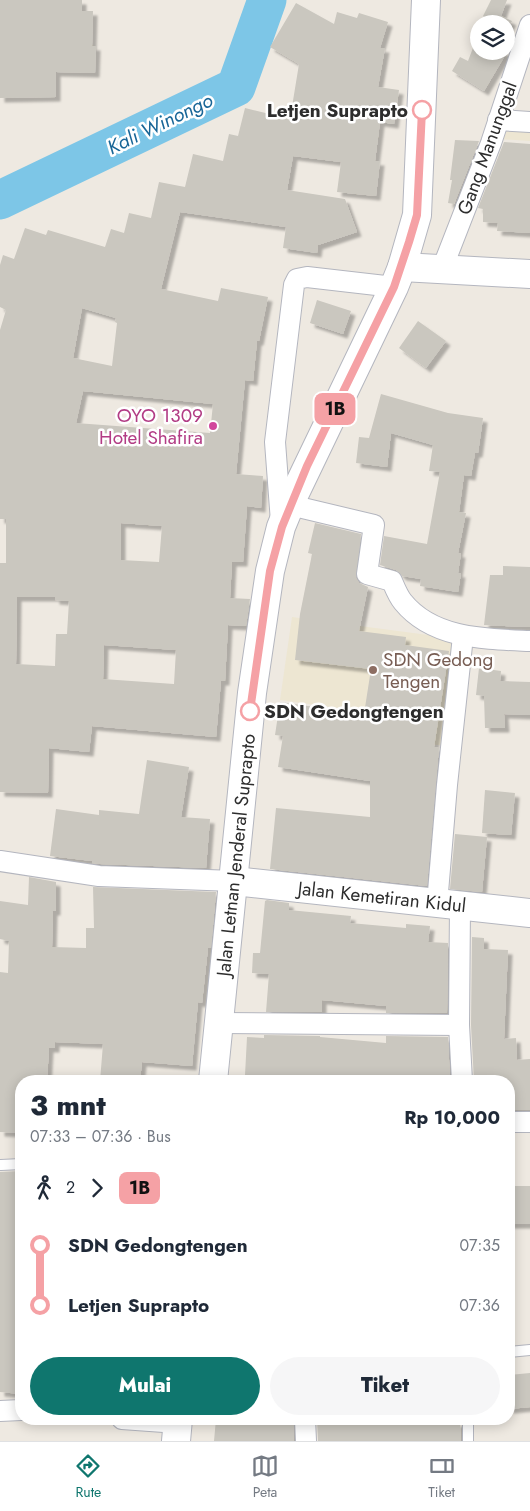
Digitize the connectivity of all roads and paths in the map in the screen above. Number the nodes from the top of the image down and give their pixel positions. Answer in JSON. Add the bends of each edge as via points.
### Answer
{"nodes":[{"id":1,"x":426,"y":0,"type":"edge"},
{"id":2,"x":530,"y":25,"type":"edge"},
{"id":3,"x":498,"y":120,"type":"junction"},
{"id":4,"x":530,"y":122,"type":"edge"},
{"id":5,"x":442,"y":269,"type":"junction"},
{"id":6,"x":530,"y":274,"type":"edge"},
{"id":7,"x":398,"y":277,"type":"junction"},
{"id":8,"x":286,"y":516,"type":"junction"},
{"id":9,"x":463,"y":636,"type":"junction"},
{"id":10,"x":530,"y":641,"type":"edge"},
{"id":11,"x":0,"y":861,"type":"edge"},
{"id":12,"x":234,"y":881,"type":"junction"},
{"id":13,"x":449,"y":905,"type":"junction"},
{"id":14,"x":530,"y":913,"type":"edge"},
{"id":15,"x":220,"y":1023,"type":"junction"},
{"id":16,"x":459,"y":1025,"type":"junction"},
{"id":17,"x":215,"y":1075,"type":"edge"},
{"id":18,"x":462,"y":1075,"type":"edge"},
{"id":19,"x":515,"y":1122,"type":"edge"},
{"id":20,"x":530,"y":1122,"type":"edge"},
{"id":21,"x":15,"y":1164,"type":"edge"},
{"id":22,"x":1,"y":1165,"type":"edge"},
{"id":23,"x":530,"y":1350,"type":"edge"},
{"id":24,"x":515,"y":1351,"type":"edge"},
{"id":25,"x":15,"y":1410,"type":"edge"},
{"id":26,"x":0,"y":1411,"type":"edge"},
{"id":27,"x":159,"y":1425,"type":"edge"},
{"id":28,"x":305,"y":1425,"type":"edge"},
{"id":29,"x":468,"y":1425,"type":"edge"},
{"id":30,"x":177,"y":1428,"type":"edge"},
{"id":31,"x":306,"y":1441,"type":"edge"},
{"id":32,"x":468,"y":1441,"type":"edge"}],
"edges":[{"from":1,"to":7,"type":"main road","name":"Jalan Letnan Jenderal Suprapto","via":[[417,215]]},
{"from":2,"to":3,"type":"street","name":"Gang Manunggal"},
{"from":3,"to":4,"type":"street"},
{"from":3,"to":5,"type":"street","name":"Gang Manunggal"},
{"from":5,"to":6,"type":"main road"},
{"from":5,"to":7,"type":"main road"},
{"from":7,"to":8,"type":"main road","name":"Jalan Letnan Jenderal Suprapto"},
{"from":7,"to":8,"type":"street","via":[[307,277],[297,279],[294,285],[275,442]]},
{"from":8,"to":9,"type":"street","via":[[374,525],[367,574],[392,581],[401,600],[425,622]]},
{"from":8,"to":12,"type":"main road","name":"Jalan Letnan Jenderal Suprapto","via":[[270,571],[252,693]]},
{"from":9,"to":10,"type":"street"},
{"from":9,"to":13,"type":"street","via":[[447,785]]},
{"from":11,"to":12,"type":"street","via":[[99,876]]},
{"from":12,"to":13,"type":"main road","name":"Jalan Kemetiran Kidul"},
{"from":12,"to":15,"type":"main road","name":"Jalan Letnan Jenderal Suprapto"},
{"from":13,"to":14,"type":"main road","name":"Jalan Kemetiran Kidul"},
{"from":13,"to":16,"type":"street"},
{"from":15,"to":16,"type":"street"},
{"from":15,"to":17,"type":"main road","name":"Jalan Letnan Jenderal Suprapto"},
{"from":16,"to":18,"type":"street"},
{"from":19,"to":20,"type":"street"},
{"from":21,"to":22,"type":"lane"},
{"from":23,"to":24,"type":"lane"},
{"from":25,"to":26,"type":"street"},
{"from":27,"to":30,"type":"street"},
{"from":28,"to":31,"type":"street"},
{"from":29,"to":32,"type":"lane"}]}
